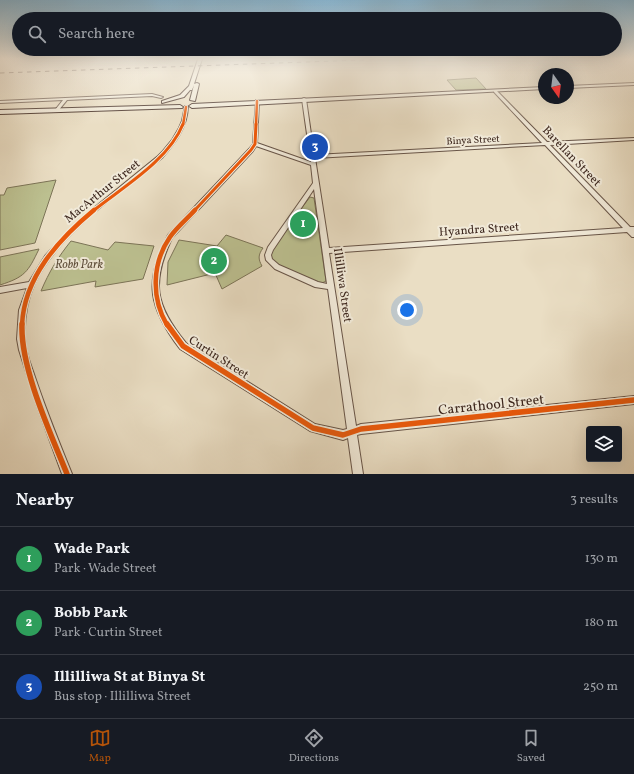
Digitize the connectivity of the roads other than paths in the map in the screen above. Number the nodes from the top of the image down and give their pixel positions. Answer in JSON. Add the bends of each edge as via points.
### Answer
{"nodes":[{"id":1,"x":193,"y":81,"type":"edge"},
{"id":2,"x":199,"y":81,"type":"edge"},
{"id":3,"x":634,"y":84,"type":"edge"},
{"id":4,"x":192,"y":85,"type":"junction"},
{"id":5,"x":574,"y":87,"type":"edge"},
{"id":6,"x":538,"y":88,"type":"edge"},
{"id":7,"x":495,"y":91,"type":"junction"},
{"id":8,"x":161,"y":97,"type":"dead end"},
{"id":9,"x":66,"y":99,"type":"junction"},
{"id":10,"x":304,"y":99,"type":"junction"},
{"id":11,"x":0,"y":102,"type":"edge"},
{"id":12,"x":257,"y":102,"type":"junction"},
{"id":13,"x":193,"y":103,"type":"junction"},
{"id":14,"x":183,"y":104,"type":"junction"},
{"id":15,"x":152,"y":105,"type":"junction"},
{"id":16,"x":136,"y":107,"type":"junction"},
{"id":17,"x":57,"y":110,"type":"junction"},
{"id":18,"x":0,"y":112,"type":"edge"},
{"id":19,"x":634,"y":139,"type":"edge"},
{"id":20,"x":255,"y":144,"type":"junction"},
{"id":21,"x":547,"y":144,"type":"junction"},
{"id":22,"x":313,"y":157,"type":"junction"},
{"id":23,"x":314,"y":164,"type":"junction"},
{"id":24,"x":316,"y":183,"type":"junction"},
{"id":25,"x":632,"y":229,"type":"edge"},
{"id":26,"x":634,"y":235,"type":"edge"},
{"id":27,"x":326,"y":250,"type":"junction"},
{"id":28,"x":31,"y":284,"type":"junction"},
{"id":29,"x":331,"y":286,"type":"junction"},
{"id":30,"x":0,"y":290,"type":"edge"},
{"id":31,"x":634,"y":400,"type":"edge"},
{"id":32,"x":352,"y":432,"type":"junction"},
{"id":33,"x":67,"y":474,"type":"edge"},
{"id":34,"x":358,"y":474,"type":"edge"}],
"edges":[{"from":1,"to":4,"type":"main road"},
{"from":2,"to":13,"type":"main road"},
{"from":3,"to":5,"type":"main road"},
{"from":4,"to":14,"type":"main road"},
{"from":4,"to":15,"type":"main road","via":[[177,99]]},
{"from":6,"to":7,"type":"main road"},
{"from":7,"to":10,"type":"main road"},
{"from":7,"to":21,"type":"street","name":"Barellan Street"},
{"from":8,"to":9,"type":"street","via":[[152,95]]},
{"from":9,"to":11,"type":"street"},
{"from":9,"to":17,"type":"street"},
{"from":10,"to":12,"type":"main road"},
{"from":10,"to":22,"type":"street","name":"Illilliwa Street"},
{"from":12,"to":13,"type":"main road"},
{"from":12,"to":20,"type":"street"},
{"from":13,"to":14,"type":"main road"},
{"from":14,"to":15,"type":"main road"},
{"from":14,"to":16,"type":"main road"},
{"from":14,"to":28,"type":"street","name":"MacArthur Street","via":[[180,130],[160,157],[69,232],[53,249]]},
{"from":15,"to":16,"type":"main road"},
{"from":16,"to":17,"type":"main road"},
{"from":17,"to":18,"type":"main road"},
{"from":19,"to":21,"type":"street","name":"Binya Street"},
{"from":20,"to":23,"type":"street"},
{"from":20,"to":32,"type":"street","name":"Curtin Street","via":[[166,244],[155,282],[159,311],[169,330],[183,346],[214,367],[313,428],[343,435]]},
{"from":21,"to":22,"type":"street","name":"Binya Street"},
{"from":21,"to":25,"type":"street","name":"Barellan Street"},
{"from":22,"to":23,"type":"street","name":"Illilliwa Street"},
{"from":23,"to":24,"type":"street","name":"Illilliwa Street"},
{"from":24,"to":27,"type":"street","name":"Illilliwa Street"},
{"from":24,"to":29,"type":"street","via":[[268,255],[269,260],[277,267],[317,285]]},
{"from":25,"to":26,"type":"street","name":"Barellan Street"},
{"from":25,"to":27,"type":"street","name":"Hyandra Street"},
{"from":27,"to":29,"type":"street","name":"Illilliwa Street"},
{"from":28,"to":30,"type":"street"},
{"from":28,"to":33,"type":"street","name":"MacArthur Street","via":[[21,325],[21,340],[47,424]]},
{"from":29,"to":32,"type":"street","name":"Illilliwa Street"},
{"from":31,"to":32,"type":"street","name":"Carrathool Street"},
{"from":32,"to":34,"type":"street","name":"Illilliwa Street"}]}
